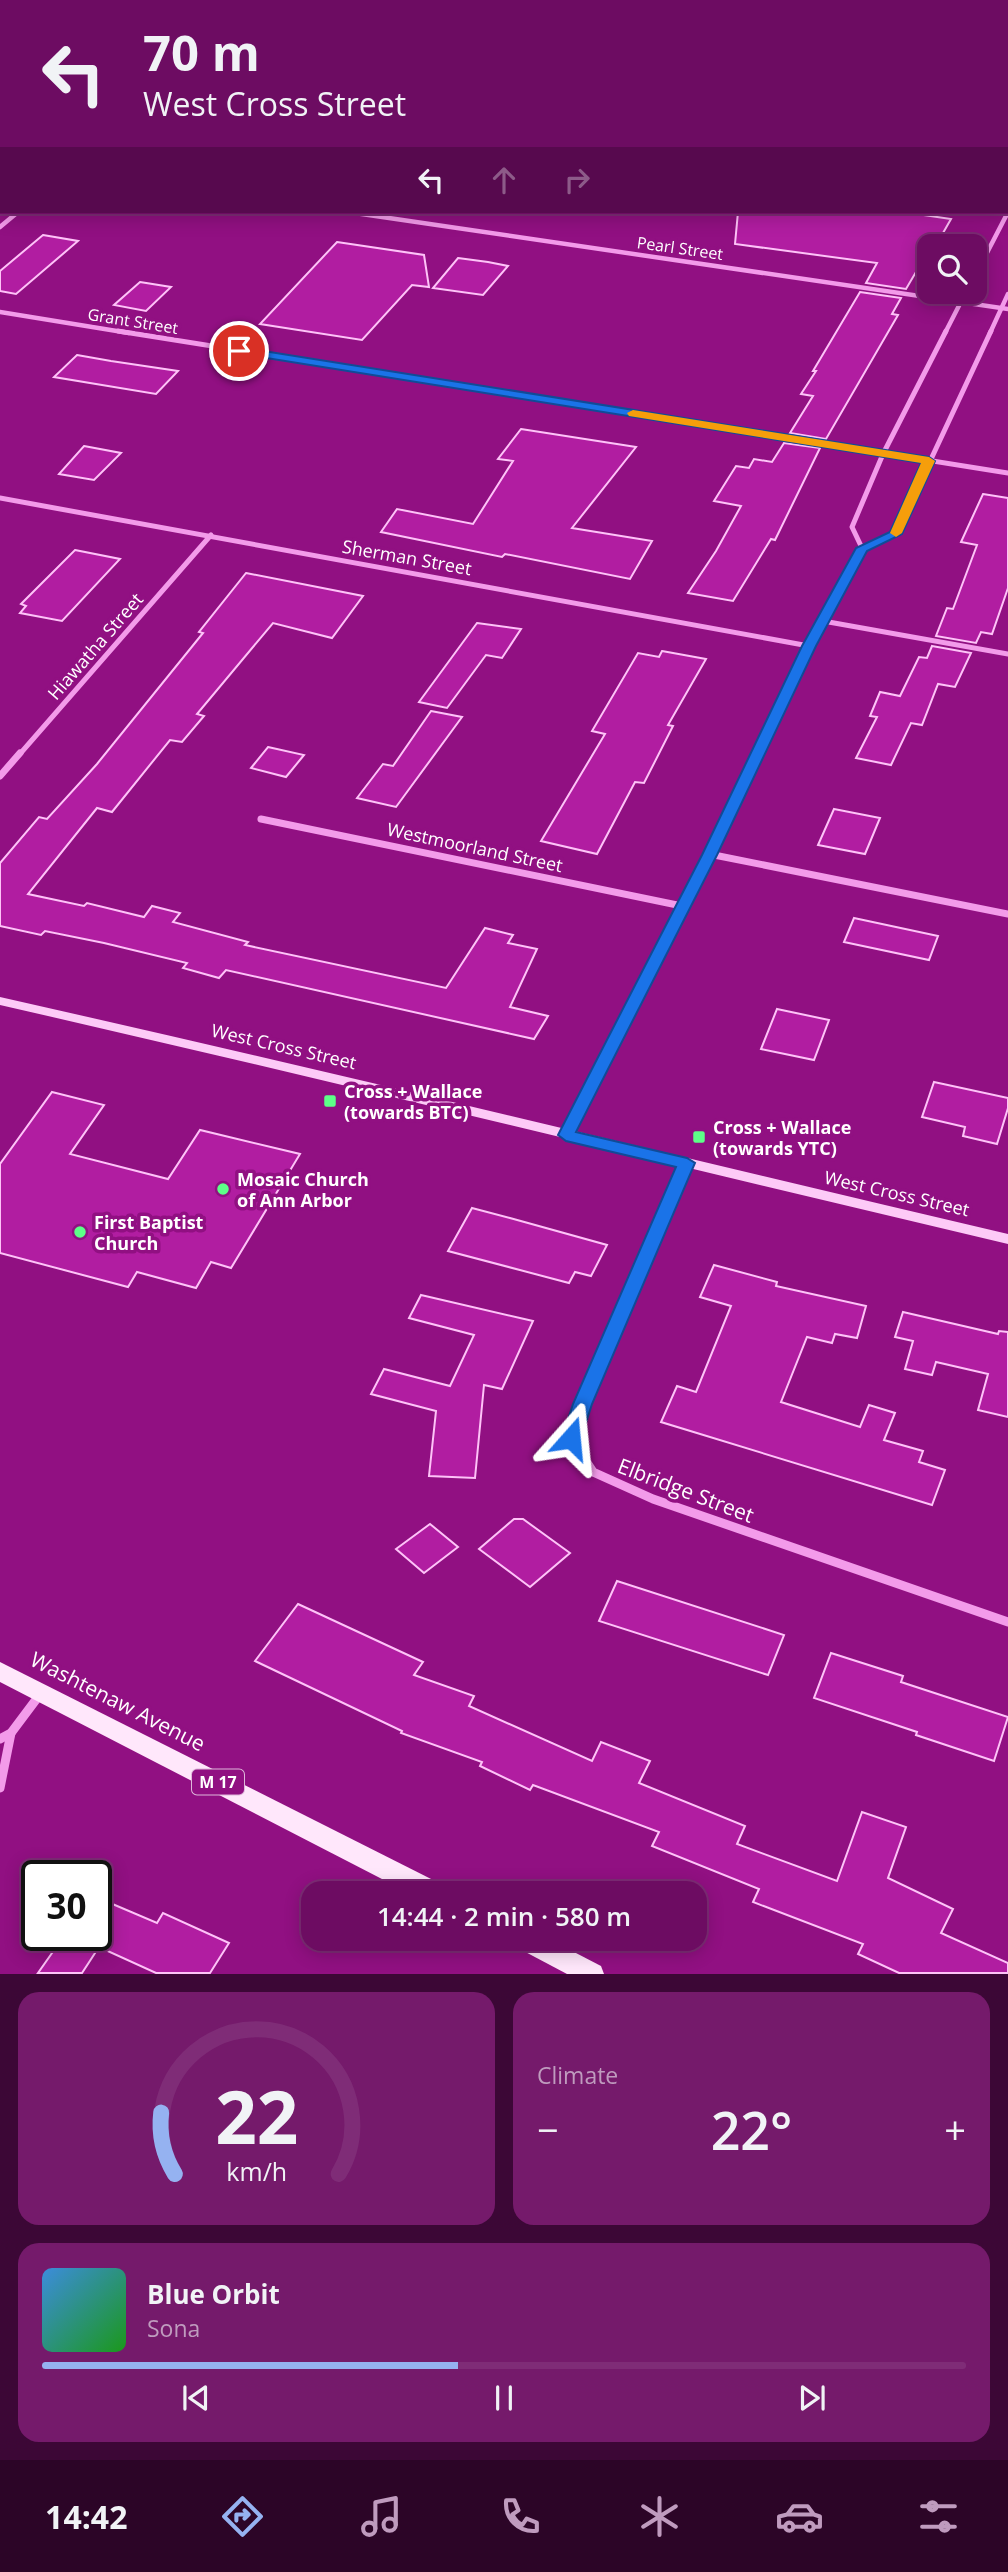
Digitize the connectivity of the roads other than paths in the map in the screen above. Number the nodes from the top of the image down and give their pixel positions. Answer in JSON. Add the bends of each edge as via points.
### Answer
{"nodes":[{"id":1,"x":16,"y":214,"type":"edge"},
{"id":2,"x":362,"y":214,"type":"edge"},
{"id":3,"x":1007,"y":214,"type":"edge"},
{"id":4,"x":0,"y":227,"type":"edge"},
{"id":5,"x":987,"y":253,"type":"edge"},
{"id":6,"x":1008,"y":294,"type":"edge"},
{"id":7,"x":917,"y":296,"type":"edge"},
{"id":8,"x":960,"y":304,"type":"edge"},
{"id":9,"x":976,"y":304,"type":"edge"},
{"id":10,"x":1005,"y":308,"type":"edge"},
{"id":11,"x":0,"y":312,"type":"edge"},
{"id":12,"x":883,"y":454,"type":"junction"},
{"id":13,"x":929,"y":461,"type":"junction"},
{"id":14,"x":1008,"y":473,"type":"edge"},
{"id":15,"x":0,"y":498,"type":"edge"},
{"id":16,"x":211,"y":535,"type":"junction"},
{"id":17,"x":862,"y":548,"type":"junction"},
{"id":18,"x":823,"y":621,"type":"junction"},
{"id":19,"x":809,"y":646,"type":"junction"},
{"id":20,"x":1008,"y":654,"type":"edge"},
{"id":21,"x":0,"y":776,"type":"edge"},
{"id":22,"x":261,"y":819,"type":"dead end"},
{"id":23,"x":709,"y":855,"type":"junction"},
{"id":24,"x":682,"y":906,"type":"junction"},
{"id":25,"x":1008,"y":914,"type":"edge"},
{"id":26,"x":0,"y":1001,"type":"edge"},
{"id":27,"x":566,"y":1135,"type":"junction"},
{"id":28,"x":687,"y":1163,"type":"junction"},
{"id":29,"x":1008,"y":1239,"type":"edge"},
{"id":30,"x":1008,"y":1622,"type":"edge"},
{"id":31,"x":0,"y":1671,"type":"edge"},
{"id":32,"x":42,"y":1692,"type":"junction"},
{"id":33,"x":11,"y":1733,"type":"junction"},
{"id":34,"x":0,"y":1739,"type":"edge"},
{"id":35,"x":0,"y":1788,"type":"edge"},
{"id":36,"x":411,"y":1881,"type":"edge"},
{"id":37,"x":548,"y":1951,"type":"edge"},
{"id":38,"x":592,"y":1973,"type":"edge"}],
"edges":[{"from":1,"to":4,"type":"street"},
{"from":2,"to":7,"type":"street","name":"Pearl Street"},
{"from":3,"to":5,"type":"street"},
{"from":6,"to":10,"type":"street"},
{"from":8,"to":12,"type":"street"},
{"from":9,"to":10,"type":"street","name":"Pearl Street"},
{"from":10,"to":13,"type":"street"},
{"from":11,"to":12,"type":"street","name":"Grant Street"},
{"from":12,"to":13,"type":"street","name":"Grant Street"},
{"from":12,"to":17,"type":"street","via":[[852,527]]},
{"from":13,"to":14,"type":"street","name":"Grant Street"},
{"from":13,"to":17,"type":"street","via":[[896,534]]},
{"from":15,"to":16,"type":"street","name":"Sherman Street"},
{"from":16,"to":19,"type":"street","name":"Sherman Street"},
{"from":16,"to":21,"type":"street","name":"Hiawatha Street"},
{"from":17,"to":18,"type":"street"},
{"from":18,"to":19,"type":"street"},
{"from":18,"to":20,"type":"street"},
{"from":19,"to":23,"type":"street"},
{"from":22,"to":24,"type":"street","name":"Westmoorland Street"},
{"from":23,"to":24,"type":"street"},
{"from":23,"to":25,"type":"street"},
{"from":24,"to":27,"type":"street"},
{"from":26,"to":27,"type":"main road","name":"West Cross Street"},
{"from":27,"to":28,"type":"main road","name":"West Cross Street"},
{"from":28,"to":29,"type":"main road","name":"West Cross Street"},
{"from":28,"to":30,"type":"street","name":"Elbridge Street","via":[[571,1438],[593,1472],[653,1499]]},
{"from":31,"to":32,"type":"main road","name":"Washtenaw Avenue","number":"M 17"},
{"from":32,"to":33,"type":"street"},
{"from":32,"to":36,"type":"main road","name":"Washtenaw Avenue","number":"M 17"},
{"from":33,"to":34,"type":"street"},
{"from":33,"to":35,"type":"street"},
{"from":37,"to":38,"type":"main road"}]}
